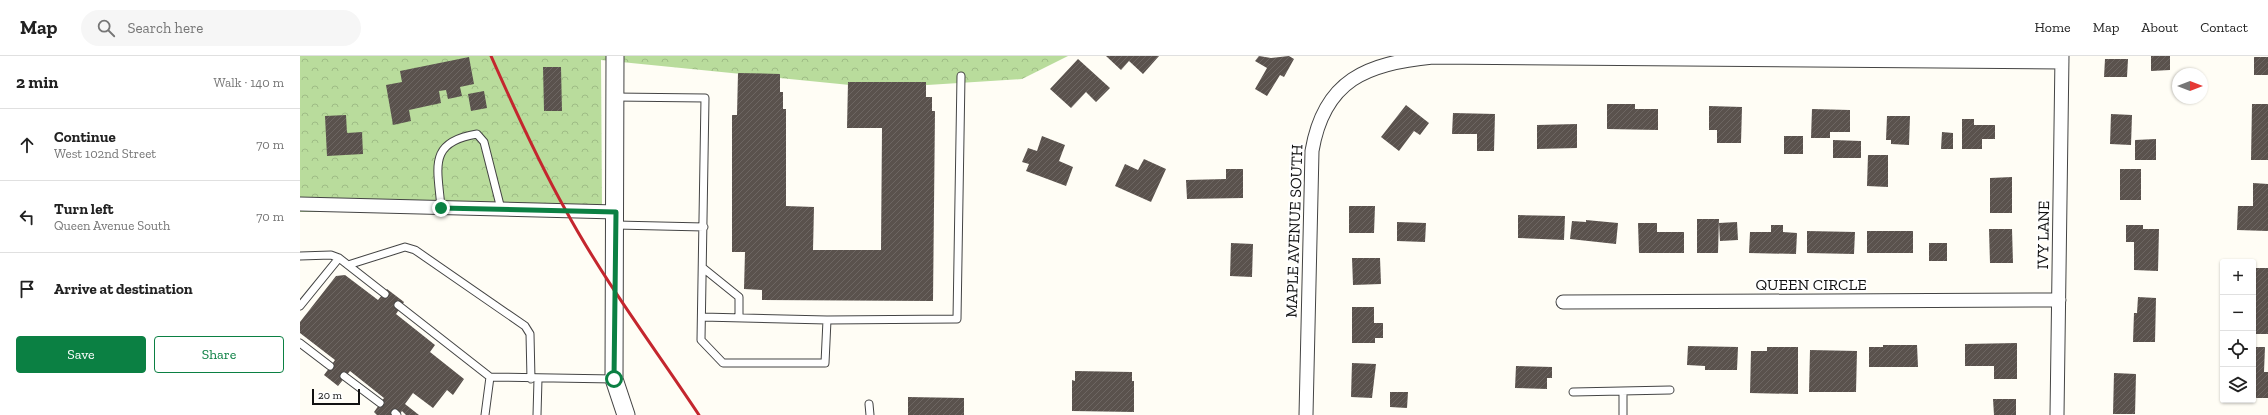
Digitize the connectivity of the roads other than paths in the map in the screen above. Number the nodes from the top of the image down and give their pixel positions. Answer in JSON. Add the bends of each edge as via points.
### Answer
{"nodes":[{"id":1,"x":615,"y":56,"type":"edge"},
{"id":2,"x":1433,"y":56,"type":"edge"},
{"id":3,"x":2062,"y":59,"type":"edge"},
{"id":4,"x":961,"y":76,"type":"dead end"},
{"id":5,"x":614,"y":97,"type":"junction"},
{"id":6,"x":300,"y":204,"type":"edge"},
{"id":7,"x":441,"y":208,"type":"junction"},
{"id":8,"x":501,"y":209,"type":"junction"},
{"id":9,"x":616,"y":218,"type":"junction"},
{"id":10,"x":704,"y":227,"type":"junction"},
{"id":11,"x":300,"y":256,"type":"edge"},
{"id":12,"x":340,"y":258,"type":"junction"},
{"id":13,"x":348,"y":265,"type":"junction"},
{"id":14,"x":703,"y":268,"type":"junction"},
{"id":15,"x":385,"y":294,"type":"dead end"},
{"id":16,"x":2059,"y":300,"type":"junction"},
{"id":17,"x":1563,"y":302,"type":"dead end"},
{"id":18,"x":398,"y":305,"type":"dead end"},
{"id":19,"x":300,"y":306,"type":"edge"},
{"id":20,"x":702,"y":316,"type":"junction"},
{"id":21,"x":739,"y":318,"type":"junction"},
{"id":22,"x":827,"y":320,"type":"junction"},
{"id":23,"x":300,"y":344,"type":"edge"},
{"id":24,"x":330,"y":366,"type":"dead end"},
{"id":25,"x":344,"y":376,"type":"dead end"},
{"id":26,"x":490,"y":377,"type":"junction"},
{"id":27,"x":534,"y":379,"type":"junction"},
{"id":28,"x":614,"y":379,"type":"junction"},
{"id":29,"x":1670,"y":390,"type":"dead end"},
{"id":30,"x":1623,"y":391,"type":"junction"},
{"id":31,"x":1573,"y":392,"type":"dead end"},
{"id":32,"x":380,"y":403,"type":"dead end"},
{"id":33,"x":870,"y":404,"type":"dead end"},
{"id":34,"x":485,"y":415,"type":"edge"},
{"id":35,"x":537,"y":415,"type":"edge"},
{"id":36,"x":626,"y":415,"type":"edge"},
{"id":37,"x":870,"y":415,"type":"edge"},
{"id":38,"x":1306,"y":415,"type":"edge"},
{"id":39,"x":1623,"y":415,"type":"edge"},
{"id":40,"x":2057,"y":415,"type":"edge"}],
"edges":[{"from":1,"to":5,"type":"street"},
{"from":2,"to":3,"type":"street","name":"MAPLE AVENUE SOUTH"},
{"from":2,"to":38,"type":"street","name":"MAPLE AVENUE SOUTH","via":[[1379,66],[1357,76],[1339,90],[1325,108],[1316,128],[1312,151]]},
{"from":3,"to":16,"type":"street","name":"IVY LANE"},
{"from":4,"to":22,"type":"lane","via":[[957,319]]},
{"from":5,"to":9,"type":"street"},
{"from":5,"to":10,"type":"lane","via":[[705,98]]},
{"from":6,"to":7,"type":"street"},
{"from":7,"to":8,"type":"street"},
{"from":7,"to":8,"type":"lane","via":[[437,162],[444,147],[458,137],[477,134],[484,142]]},
{"from":8,"to":9,"type":"street"},
{"from":9,"to":10,"type":"lane"},
{"from":9,"to":28,"type":"street"},
{"from":10,"to":14,"type":"lane"},
{"from":11,"to":12,"type":"lane"},
{"from":12,"to":13,"type":"lane"},
{"from":12,"to":19,"type":"lane"},
{"from":13,"to":15,"type":"lane"},
{"from":13,"to":27,"type":"lane","via":[[405,247],[416,250],[525,326],[530,334]]},
{"from":14,"to":20,"type":"lane"},
{"from":14,"to":21,"type":"lane","via":[[739,297]]},
{"from":16,"to":17,"type":"street","name":"QUEEN CIRCLE"},
{"from":16,"to":40,"type":"street","name":"IVY LANE"},
{"from":18,"to":26,"type":"lane"},
{"from":20,"to":21,"type":"lane"},
{"from":20,"to":22,"type":"lane","via":[[701,340],[723,363],[825,363]]},
{"from":21,"to":22,"type":"lane"},
{"from":23,"to":24,"type":"lane"},
{"from":25,"to":32,"type":"lane"},
{"from":26,"to":27,"type":"lane"},
{"from":26,"to":34,"type":"lane"},
{"from":27,"to":28,"type":"lane"},
{"from":27,"to":35,"type":"lane"},
{"from":28,"to":36,"type":"street"},
{"from":29,"to":30,"type":"lane"},
{"from":30,"to":31,"type":"lane"},
{"from":30,"to":39,"type":"lane"},
{"from":33,"to":37,"type":"lane"}]}
